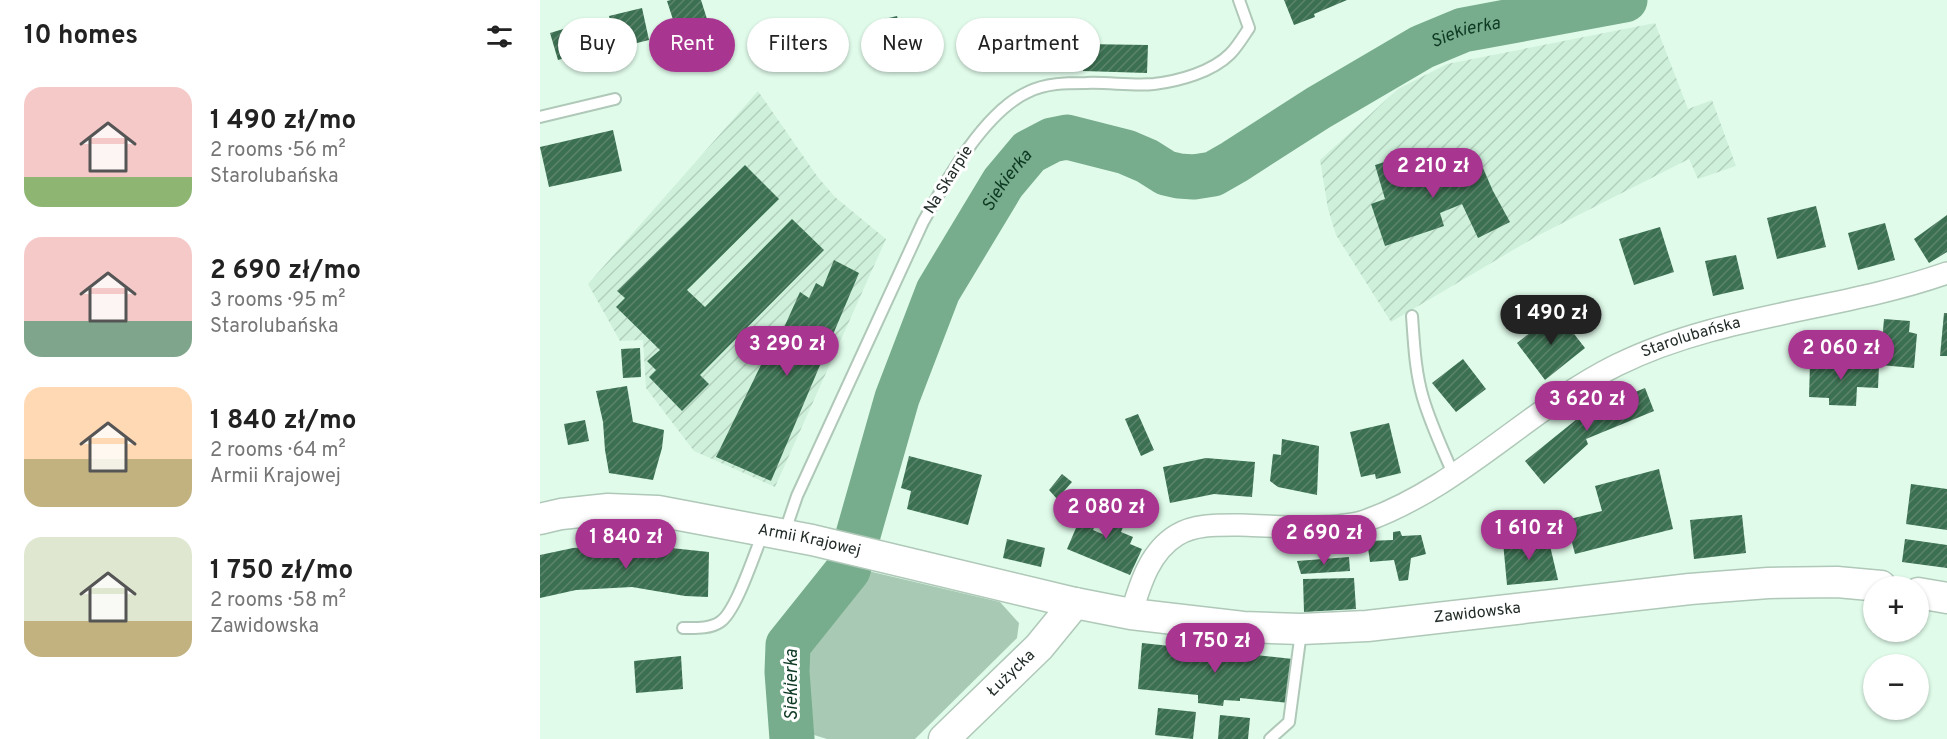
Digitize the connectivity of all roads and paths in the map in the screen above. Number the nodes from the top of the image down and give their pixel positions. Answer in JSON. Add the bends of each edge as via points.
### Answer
{"nodes":[{"id":1,"x":1239,"y":0,"type":"edge"},
{"id":2,"x":615,"y":99,"type":"dead end"},
{"id":3,"x":540,"y":117,"type":"edge"},
{"id":4,"x":1947,"y":273,"type":"edge"},
{"id":5,"x":1412,"y":316,"type":"dead end"},
{"id":6,"x":1454,"y":476,"type":"junction"},
{"id":7,"x":540,"y":519,"type":"edge"},
{"id":8,"x":774,"y":532,"type":"junction"},
{"id":9,"x":1863,"y":584,"type":"edge"},
{"id":10,"x":1929,"y":595,"type":"edge"},
{"id":11,"x":1947,"y":598,"type":"edge"},
{"id":12,"x":1075,"y":603,"type":"junction"},
{"id":13,"x":1131,"y":614,"type":"junction"},
{"id":14,"x":683,"y":628,"type":"dead end"},
{"id":15,"x":1301,"y":629,"type":"junction"},
{"id":16,"x":944,"y":739,"type":"edge"},
{"id":17,"x":1270,"y":739,"type":"edge"}],
"edges":[{"from":1,"to":8,"type":"lane","name":"Na Skarpie","via":[[1249,28],[1229,55],[1210,68],[1153,84],[1059,83],[1041,87],[1001,111],[972,142],[923,222],[797,496]]},
{"from":2,"to":3,"type":"lane"},
{"from":4,"to":6,"type":"street","name":"Starolubańska","via":[[1716,329],[1617,364],[1544,408]]},
{"from":5,"to":6,"type":"lane","via":[[1416,369],[1423,397]]},
{"from":6,"to":13,"type":"street","name":"Starolubańska","via":[[1355,523],[1217,525],[1178,534],[1155,556]]},
{"from":7,"to":8,"type":"main road","name":"Armii Krajowej","via":[[618,509]]},
{"from":8,"to":12,"type":"main road","name":"Armii Krajowej"},
{"from":8,"to":14,"type":"lane","via":[[722,621],[703,628]]},
{"from":9,"to":15,"type":"main road","name":"Zawidowska","via":[[1768,583],[1690,589],[1367,626]]},
{"from":10,"to":11,"type":"main road"},
{"from":12,"to":13,"type":"main road","name":"Zawidowska"},
{"from":12,"to":16,"type":"main road","name":"Łużycka","via":[[1039,647]]},
{"from":13,"to":15,"type":"main road","name":"Zawidowska","via":[[1243,627]]},
{"from":15,"to":17,"type":"lane","via":[[1289,722]]}]}
